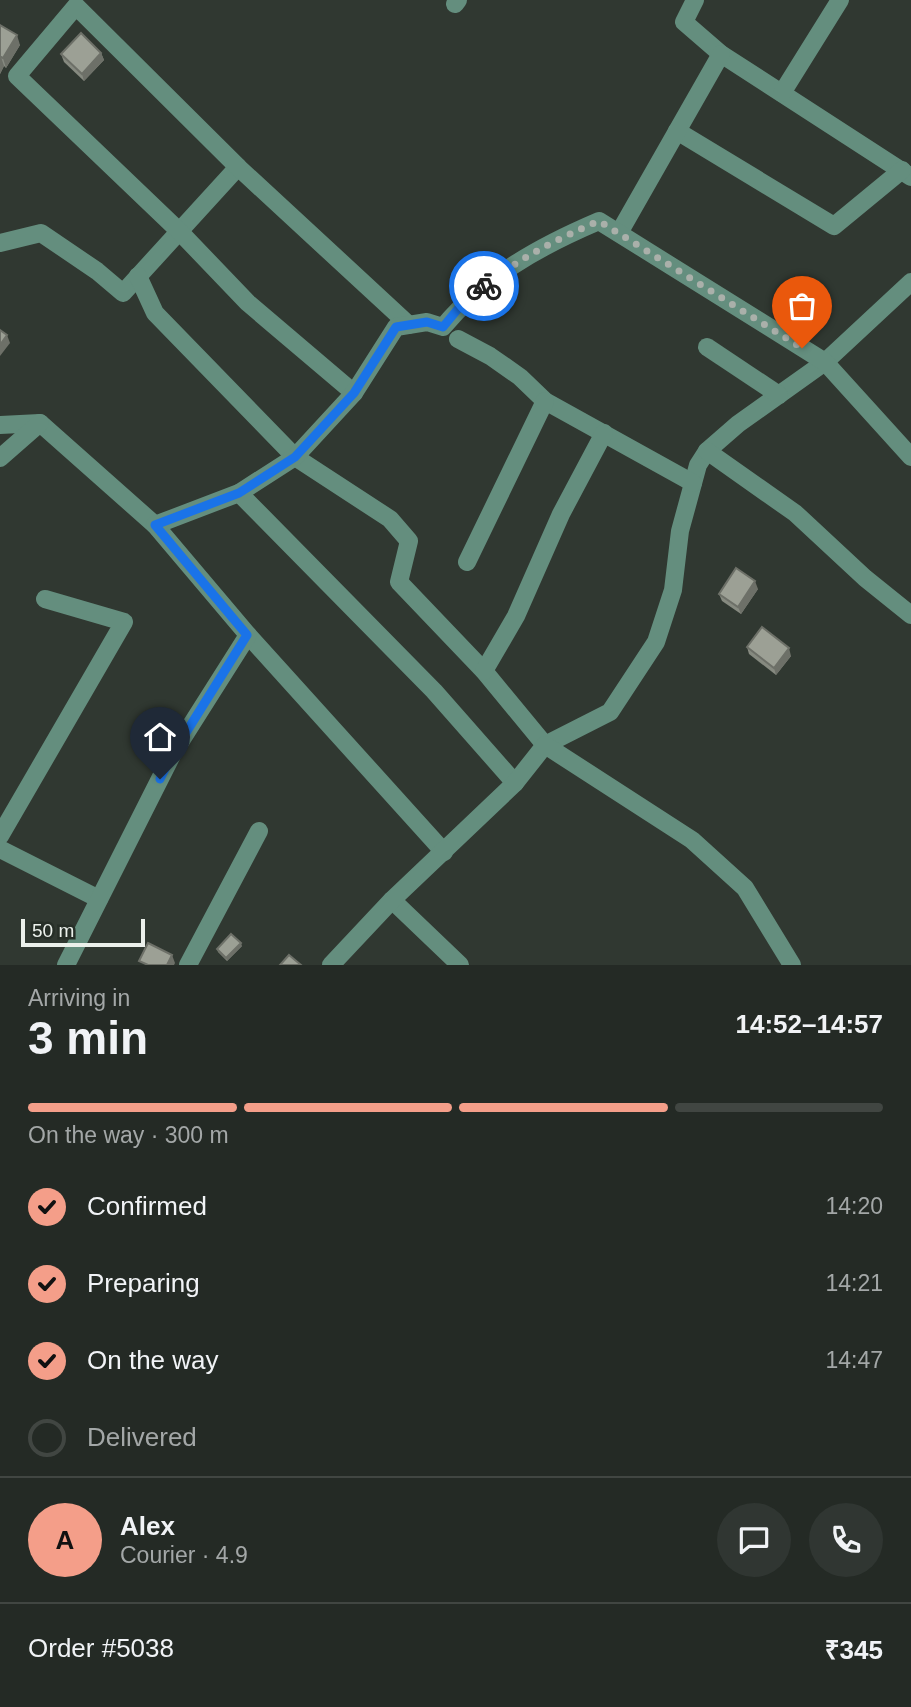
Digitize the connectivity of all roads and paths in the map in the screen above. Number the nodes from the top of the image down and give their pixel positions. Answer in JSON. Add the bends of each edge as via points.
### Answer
{"nodes":[{"id":1,"x":695,"y":0,"type":"edge"},
{"id":2,"x":839,"y":0,"type":"edge"},
{"id":3,"x":77,"y":3,"type":"edge"},
{"id":4,"x":721,"y":54,"type":"junction"},
{"id":5,"x":782,"y":93,"type":"junction"},
{"id":6,"x":677,"y":131,"type":"junction"},
{"id":7,"x":238,"y":167,"type":"junction"},
{"id":8,"x":906,"y":174,"type":"edge"},
{"id":9,"x":178,"y":230,"type":"junction"},
{"id":10,"x":619,"y":233,"type":"junction"},
{"id":11,"x":0,"y":243,"type":"edge"},
{"id":12,"x":138,"y":276,"type":"junction"},
{"id":13,"x":911,"y":282,"type":"edge"},
{"id":14,"x":904,"y":303,"type":"edge"},
{"id":15,"x":409,"y":325,"type":"junction"},
{"id":16,"x":458,"y":339,"type":"dead end"},
{"id":17,"x":707,"y":347,"type":"dead end"},
{"id":18,"x":825,"y":362,"type":"junction"},
{"id":19,"x":354,"y":393,"type":"junction"},
{"id":20,"x":779,"y":395,"type":"junction"},
{"id":21,"x":545,"y":401,"type":"junction"},
{"id":22,"x":40,"y":423,"type":"junction"},
{"id":23,"x":0,"y":425,"type":"edge"},
{"id":24,"x":604,"y":433,"type":"junction"},
{"id":25,"x":707,"y":451,"type":"junction"},
{"id":26,"x":295,"y":457,"type":"junction"},
{"id":27,"x":911,"y":457,"type":"edge"},
{"id":28,"x":0,"y":458,"type":"edge"},
{"id":29,"x":693,"y":483,"type":"junction"},
{"id":30,"x":239,"y":493,"type":"junction"},
{"id":31,"x":155,"y":525,"type":"junction"},
{"id":32,"x":467,"y":562,"type":"dead end"},
{"id":33,"x":45,"y":598,"type":"dead end"},
{"id":34,"x":911,"y":615,"type":"edge"},
{"id":35,"x":247,"y":635,"type":"junction"},
{"id":36,"x":484,"y":671,"type":"junction"},
{"id":37,"x":545,"y":745,"type":"junction"},
{"id":38,"x":515,"y":783,"type":"junction"},
{"id":39,"x":260,"y":831,"type":"dead end"},
{"id":40,"x":0,"y":836,"type":"edge"},
{"id":41,"x":0,"y":849,"type":"edge"},
{"id":42,"x":444,"y":852,"type":"junction"},
{"id":43,"x":99,"y":899,"type":"junction"},
{"id":44,"x":393,"y":900,"type":"junction"},
{"id":45,"x":66,"y":965,"type":"edge"},
{"id":46,"x":188,"y":965,"type":"edge"},
{"id":47,"x":331,"y":965,"type":"edge"},
{"id":48,"x":460,"y":965,"type":"edge"},
{"id":49,"x":792,"y":965,"type":"edge"}],
"edges":[{"from":1,"to":4,"type":"street","via":[[684,22]]},
{"from":2,"to":5,"type":"street"},
{"from":3,"to":7,"type":"street"},
{"from":3,"to":9,"type":"street","via":[[17,76]]},
{"from":4,"to":5,"type":"street"},
{"from":4,"to":6,"type":"street"},
{"from":5,"to":8,"type":"street"},
{"from":6,"to":8,"type":"street","via":[[834,226]]},
{"from":6,"to":10,"type":"street"},
{"from":7,"to":9,"type":"street"},
{"from":7,"to":15,"type":"street"},
{"from":9,"to":12,"type":"street"},
{"from":9,"to":19,"type":"street","via":[[248,303]]},
{"from":10,"to":15,"type":"street","via":[[599,221],[587,226],[512,264],[462,304],[443,327],[427,322]]},
{"from":10,"to":18,"type":"street"},
{"from":11,"to":12,"type":"street","via":[[41,233],[123,293]]},
{"from":12,"to":26,"type":"street","via":[[155,313]]},
{"from":13,"to":14,"type":"street"},
{"from":14,"to":18,"type":"street"},
{"from":15,"to":19,"type":"street","via":[[396,327]]},
{"from":16,"to":21,"type":"street","via":[[520,377]]},
{"from":17,"to":20,"type":"street"},
{"from":18,"to":20,"type":"street"},
{"from":18,"to":27,"type":"street"},
{"from":19,"to":26,"type":"street"},
{"from":20,"to":25,"type":"street"},
{"from":21,"to":24,"type":"street"},
{"from":21,"to":32,"type":"street"},
{"from":22,"to":23,"type":"street"},
{"from":22,"to":28,"type":"street"},
{"from":22,"to":31,"type":"street"},
{"from":24,"to":29,"type":"street"},
{"from":24,"to":36,"type":"street"},
{"from":25,"to":29,"type":"street"},
{"from":25,"to":34,"type":"street","via":[[795,513]]},
{"from":26,"to":30,"type":"street"},
{"from":26,"to":36,"type":"street","via":[[390,519],[409,541],[399,582]]},
{"from":29,"to":37,"type":"street","via":[[680,531],[673,590],[656,642],[610,712]]},
{"from":30,"to":31,"type":"street"},
{"from":30,"to":38,"type":"street","via":[[434,691]]},
{"from":31,"to":35,"type":"street"},
{"from":33,"to":40,"type":"street","via":[[124,622]]},
{"from":35,"to":42,"type":"street"},
{"from":35,"to":43,"type":"street","via":[[172,755]]},
{"from":36,"to":37,"type":"street"},
{"from":37,"to":38,"type":"street"},
{"from":37,"to":49,"type":"street","via":[[692,840],[745,888]]},
{"from":38,"to":42,"type":"street"},
{"from":39,"to":46,"type":"street"},
{"from":41,"to":43,"type":"street"},
{"from":42,"to":44,"type":"street"},
{"from":43,"to":45,"type":"street"},
{"from":44,"to":47,"type":"street"},
{"from":44,"to":48,"type":"street"}]}
